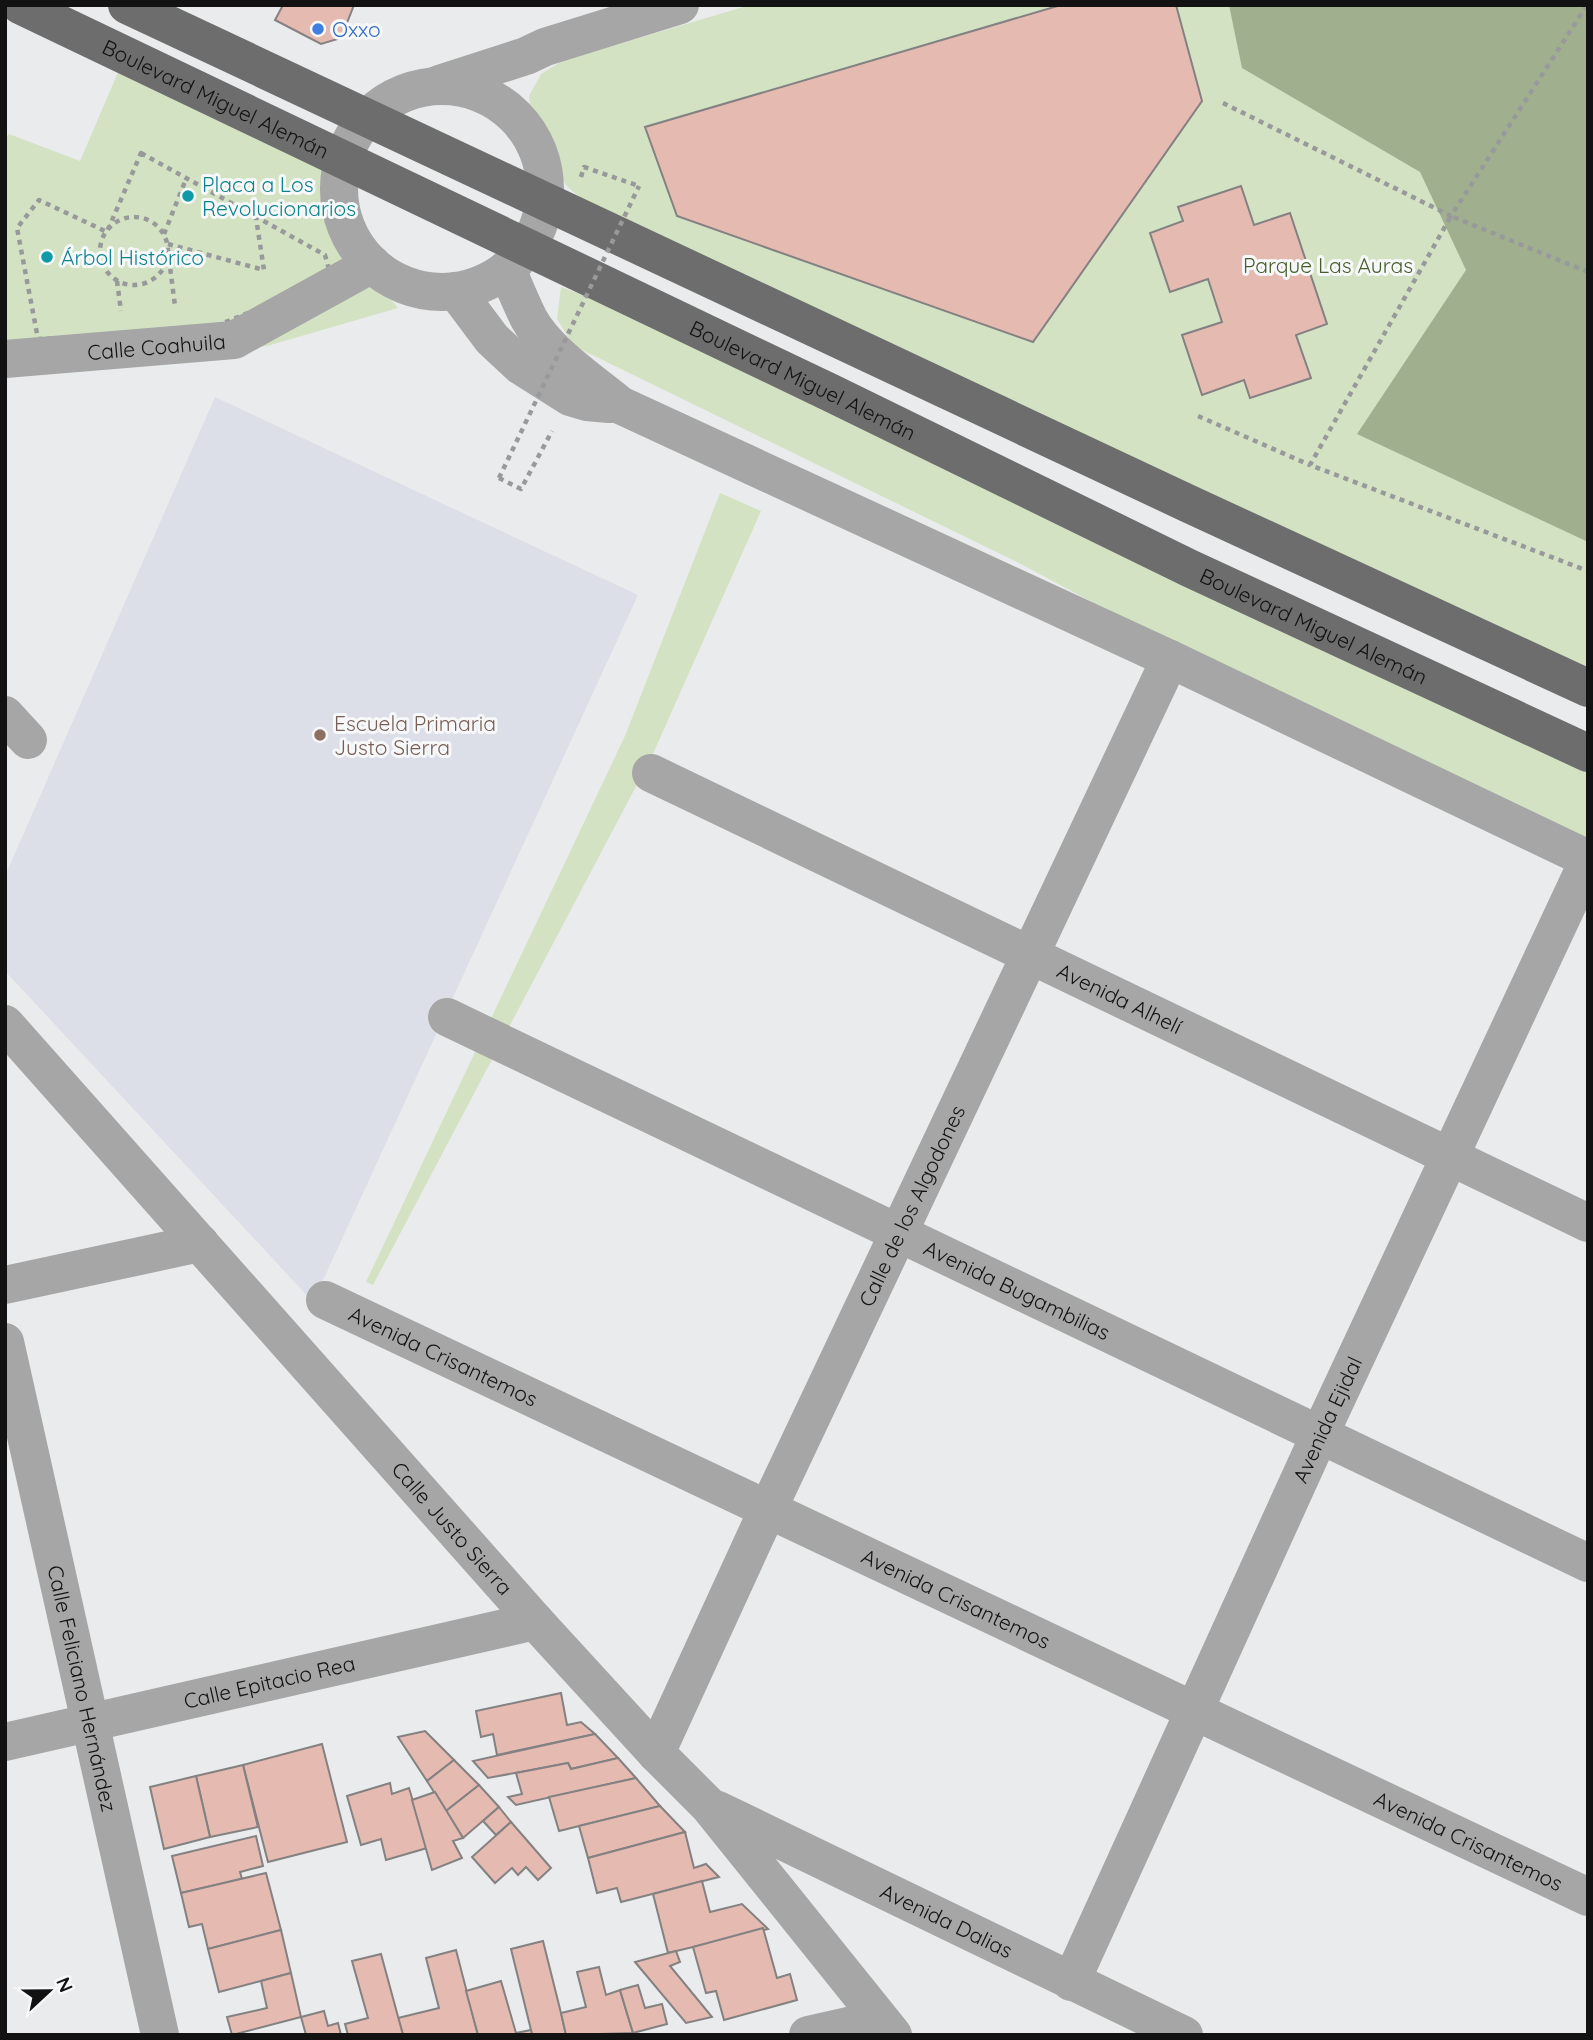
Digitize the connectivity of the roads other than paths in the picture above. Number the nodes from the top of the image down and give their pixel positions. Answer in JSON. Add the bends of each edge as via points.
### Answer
{"nodes":[{"id":1,"x":20,"y":5,"type":"edge"},
{"id":2,"x":127,"y":5,"type":"edge"},
{"id":3,"x":680,"y":5,"type":"edge"},
{"id":4,"x":526,"y":56,"type":"junction"},
{"id":5,"x":432,"y":86,"type":"junction"},
{"id":6,"x":504,"y":107,"type":"junction"},
{"id":7,"x":366,"y":118,"type":"junction"},
{"id":8,"x":342,"y":159,"type":"junction"},
{"id":9,"x":544,"y":201,"type":"junction"},
{"id":10,"x":517,"y":259,"type":"junction"},
{"id":11,"x":372,"y":264,"type":"junction"},
{"id":12,"x":456,"y":291,"type":"junction"},
{"id":13,"x":5,"y":359,"type":"edge"},
{"id":14,"x":621,"y":405,"type":"junction"},
{"id":15,"x":1170,"y":659,"type":"junction"},
{"id":16,"x":1588,"y":688,"type":"edge"},
{"id":17,"x":1588,"y":753,"type":"edge"},
{"id":18,"x":651,"y":773,"type":"dead end"},
{"id":19,"x":1588,"y":860,"type":"edge"},
{"id":20,"x":1030,"y":955,"type":"junction"},
{"id":21,"x":447,"y":1017,"type":"dead end"},
{"id":22,"x":5,"y":1024,"type":"edge"},
{"id":23,"x":1449,"y":1157,"type":"junction"},
{"id":24,"x":1588,"y":1223,"type":"edge"},
{"id":25,"x":899,"y":1233,"type":"junction"},
{"id":26,"x":200,"y":1243,"type":"junction"},
{"id":27,"x":5,"y":1285,"type":"edge"},
{"id":28,"x":326,"y":1300,"type":"dead end"},
{"id":29,"x":5,"y":1342,"type":"edge"},
{"id":30,"x":1320,"y":1434,"type":"junction"},
{"id":31,"x":768,"y":1509,"type":"junction"},
{"id":32,"x":1588,"y":1563,"type":"edge"},
{"id":33,"x":535,"y":1621,"type":"junction"},
{"id":34,"x":1195,"y":1711,"type":"junction"},
{"id":35,"x":89,"y":1723,"type":"junction"},
{"id":36,"x":5,"y":1742,"type":"edge"},
{"id":37,"x":656,"y":1753,"type":"junction"},
{"id":38,"x":709,"y":1806,"type":"junction"},
{"id":39,"x":1588,"y":1897,"type":"edge"},
{"id":40,"x":1072,"y":1982,"type":"junction"},
{"id":41,"x":886,"y":2027,"type":"edge"},
{"id":42,"x":160,"y":2035,"type":"edge"},
{"id":43,"x":807,"y":2035,"type":"edge"},
{"id":44,"x":1184,"y":2035,"type":"edge"}],
"edges":[{"from":1,"to":8,"type":"main road","name":"Boulevard Miguel Alemán"},
{"from":2,"to":7,"type":"main road"},
{"from":3,"to":4,"type":"street"},
{"from":4,"to":5,"type":"street"},
{"from":4,"to":6,"type":"street","via":[[505,94]]},
{"from":5,"to":6,"type":"street","via":[[472,90]]},
{"from":5,"to":7,"type":"street","via":[[398,95]]},
{"from":6,"to":9,"type":"street","via":[[535,144],[543,171]]},
{"from":7,"to":8,"type":"street"},
{"from":7,"to":9,"type":"main road"},
{"from":8,"to":10,"type":"main road","name":"Boulevard Miguel Alemán"},
{"from":8,"to":11,"type":"street","via":[[342,215],[354,242]]},
{"from":9,"to":10,"type":"street","via":[[540,221]]},
{"from":9,"to":16,"type":"main road"},
{"from":10,"to":12,"type":"street","via":[[483,283]]},
{"from":10,"to":14,"type":"street","via":[[530,321],[571,365]]},
{"from":10,"to":17,"type":"main road","name":"Boulevard Miguel Alemán"},
{"from":11,"to":12,"type":"street","via":[[396,281],[425,290]]},
{"from":11,"to":13,"type":"street","name":"Calle Coahuila","via":[[234,340]]},
{"from":12,"to":14,"type":"street","via":[[492,339],[521,366],[570,397]]},
{"from":14,"to":15,"type":"street"},
{"from":15,"to":19,"type":"street"},
{"from":15,"to":20,"type":"street","name":"Calle de los Algodones"},
{"from":18,"to":20,"type":"street","name":"Avenida Alhelí"},
{"from":19,"to":23,"type":"street","name":"Avenida Ejidal"},
{"from":20,"to":23,"type":"street","name":"Avenida Alhelí"},
{"from":20,"to":25,"type":"street","name":"Calle de los Algodones"},
{"from":21,"to":25,"type":"street","name":"Avenida Bugambilias"},
{"from":22,"to":26,"type":"street","name":"Calle Justo Sierra"},
{"from":23,"to":24,"type":"street","name":"Avenida Alhelí"},
{"from":23,"to":30,"type":"street","name":"Avenida Ejidal"},
{"from":25,"to":30,"type":"street","name":"Avenida Bugambilias"},
{"from":25,"to":31,"type":"street","name":"Calle de los Algodones"},
{"from":26,"to":27,"type":"street"},
{"from":26,"to":33,"type":"street","name":"Calle Justo Sierra"},
{"from":28,"to":31,"type":"street","name":"Avenida Crisantemos"},
{"from":29,"to":35,"type":"street","name":"Calle Feliciano Hernández"},
{"from":30,"to":32,"type":"street","name":"Avenida Bugambilias"},
{"from":30,"to":34,"type":"street","name":"Avenida Ejidal"},
{"from":31,"to":34,"type":"street","name":"Avenida Crisantemos"},
{"from":31,"to":37,"type":"street","name":"Calle de los Algodones"},
{"from":33,"to":35,"type":"street","name":"Calle Epitacio Rea"},
{"from":33,"to":37,"type":"street","name":"Calle Justo Sierra"},
{"from":34,"to":39,"type":"street","name":"Avenida Crisantemos"},
{"from":34,"to":40,"type":"street","name":"Avenida Ejidal"},
{"from":35,"to":36,"type":"street","name":"Calle Epitacio Rea"},
{"from":35,"to":42,"type":"street","name":"Calle Feliciano Hernández"},
{"from":37,"to":38,"type":"street","name":"Calle Justo Sierra"},
{"from":38,"to":40,"type":"street","name":"Avenida Dalias"},
{"from":38,"to":41,"type":"street","name":"Calle Justo Sierra"},
{"from":40,"to":44,"type":"street","name":"Avenida Dalias"},
{"from":41,"to":43,"type":"street"}]}
